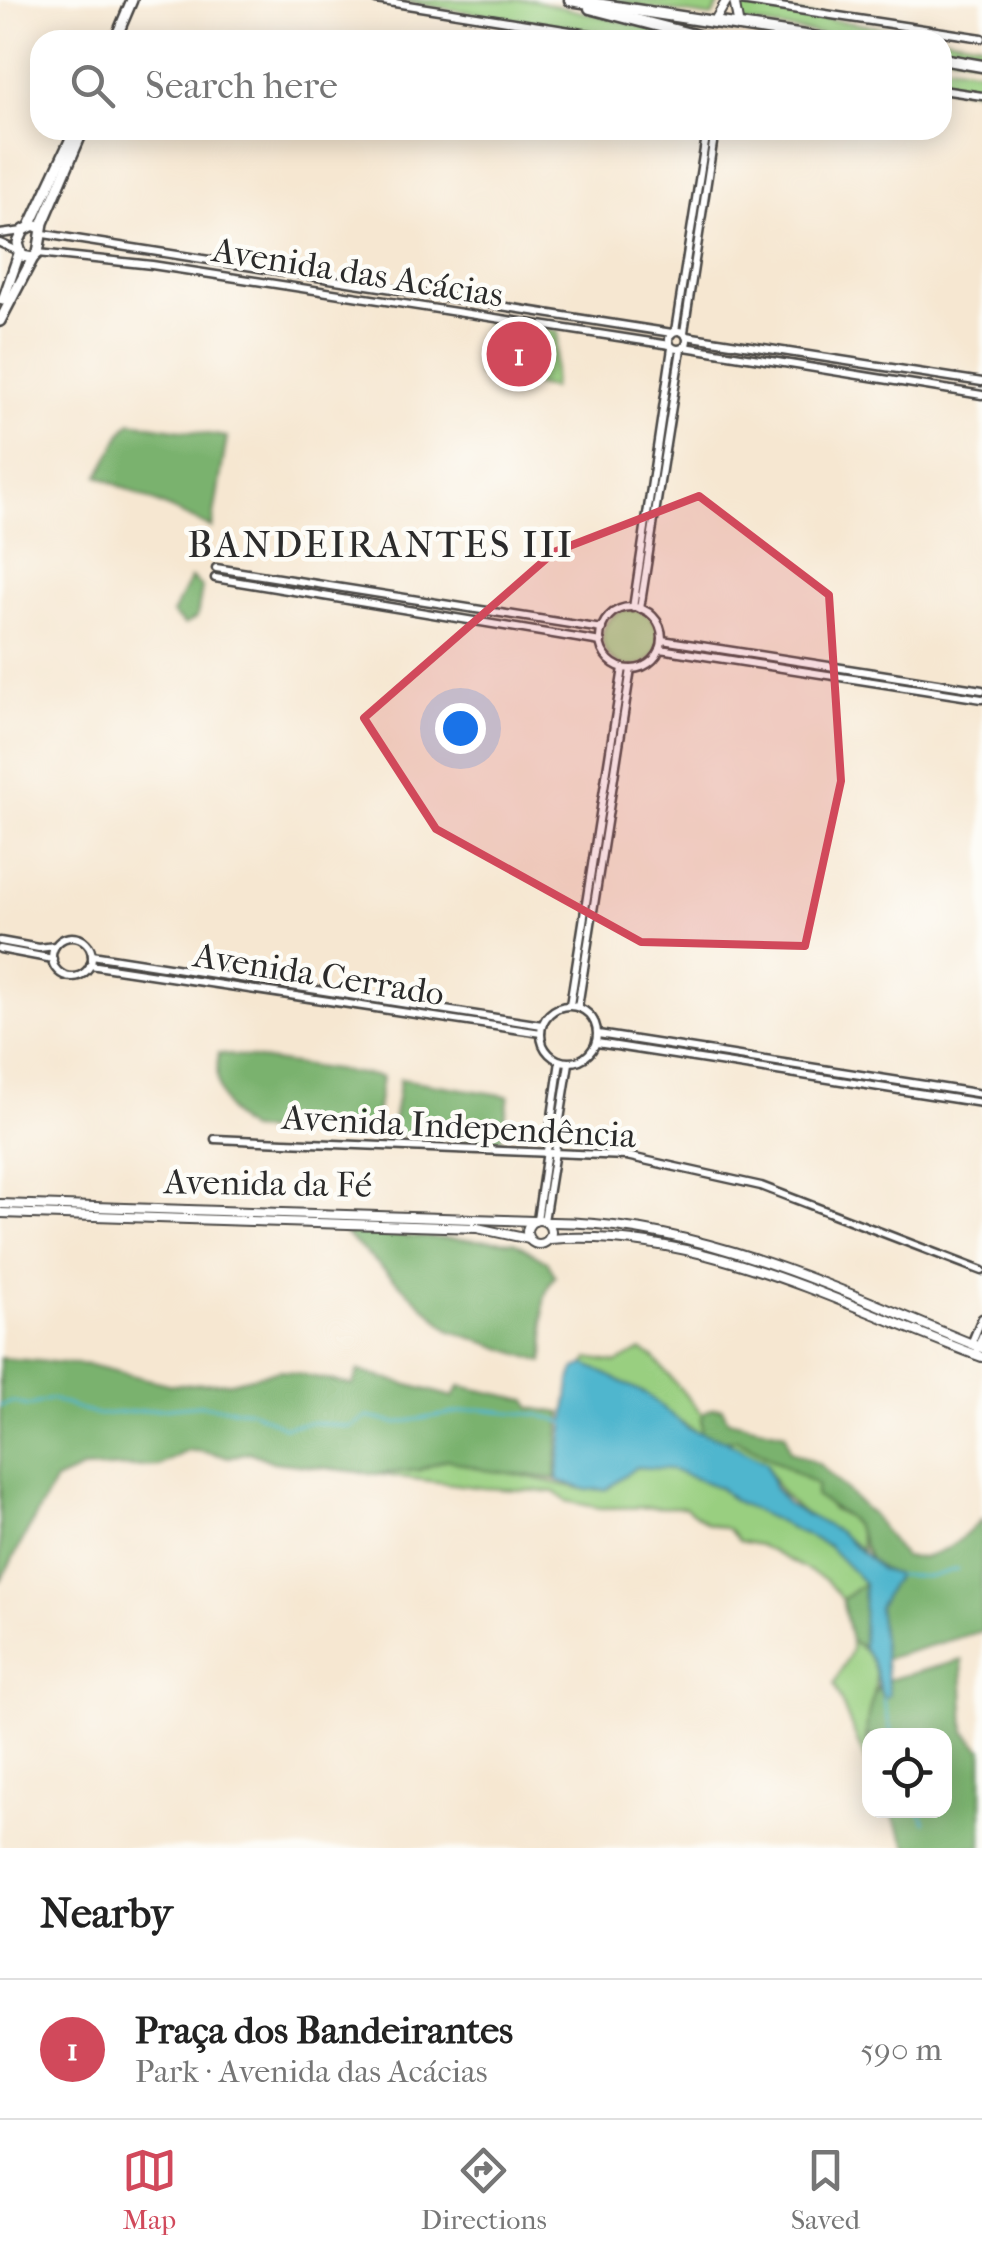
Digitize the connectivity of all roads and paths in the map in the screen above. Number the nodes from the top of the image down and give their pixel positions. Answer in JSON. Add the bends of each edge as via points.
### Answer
{"nodes":[{"id":1,"x":135,"y":0,"type":"edge"},
{"id":2,"x":376,"y":0,"type":"edge"},
{"id":3,"x":568,"y":0,"type":"edge"},
{"id":4,"x":732,"y":0,"type":"edge"},
{"id":5,"x":713,"y":24,"type":"junction"},
{"id":6,"x":739,"y":27,"type":"junction"},
{"id":7,"x":122,"y":30,"type":"edge"},
{"id":8,"x":564,"y":30,"type":"edge"},
{"id":9,"x":664,"y":30,"type":"edge"},
{"id":10,"x":707,"y":30,"type":"edge"},
{"id":11,"x":739,"y":30,"type":"edge"},
{"id":12,"x":760,"y":30,"type":"edge"},
{"id":13,"x":929,"y":30,"type":"edge"},
{"id":14,"x":952,"y":33,"type":"edge"},
{"id":15,"x":982,"y":38,"type":"edge"},
{"id":16,"x":952,"y":62,"type":"edge"},
{"id":17,"x":982,"y":66,"type":"edge"},
{"id":18,"x":952,"y":92,"type":"edge"},
{"id":19,"x":982,"y":96,"type":"edge"},
{"id":20,"x":71,"y":140,"type":"edge"},
{"id":21,"x":78,"y":140,"type":"edge"},
{"id":22,"x":705,"y":140,"type":"edge"},
{"id":23,"x":714,"y":140,"type":"edge"},
{"id":24,"x":35,"y":230,"type":"junction"},
{"id":25,"x":0,"y":234,"type":"edge"},
{"id":26,"x":3,"y":246,"type":"edge"},
{"id":27,"x":19,"y":252,"type":"junction"},
{"id":28,"x":36,"y":256,"type":"junction"},
{"id":29,"x":0,"y":307,"type":"edge"},
{"id":30,"x":0,"y":321,"type":"edge"},
{"id":31,"x":673,"y":332,"type":"junction"},
{"id":32,"x":685,"y":334,"type":"junction"},
{"id":33,"x":677,"y":347,"type":"junction"},
{"id":34,"x":982,"y":382,"type":"edge"},
{"id":35,"x":982,"y":395,"type":"edge"},
{"id":36,"x":216,"y":568,"type":"dead end"},
{"id":37,"x":215,"y":578,"type":"dead end"},
{"id":38,"x":636,"y":608,"type":"junction"},
{"id":39,"x":602,"y":630,"type":"junction"},
{"id":40,"x":662,"y":640,"type":"junction"},
{"id":41,"x":600,"y":642,"type":"junction"},
{"id":42,"x":660,"y":650,"type":"junction"},
{"id":43,"x":627,"y":669,"type":"junction"},
{"id":44,"x":982,"y":690,"type":"edge"},
{"id":45,"x":982,"y":699,"type":"edge"},
{"id":46,"x":0,"y":945,"type":"edge"},
{"id":47,"x":56,"y":945,"type":"junction"},
{"id":48,"x":92,"y":955,"type":"junction"},
{"id":49,"x":53,"y":959,"type":"junction"},
{"id":50,"x":90,"y":965,"type":"junction"},
{"id":51,"x":574,"y":1006,"type":"junction"},
{"id":52,"x":542,"y":1029,"type":"junction"},
{"id":53,"x":598,"y":1034,"type":"junction"},
{"id":54,"x":596,"y":1043,"type":"junction"},
{"id":55,"x":565,"y":1062,"type":"junction"},
{"id":56,"x":982,"y":1094,"type":"edge"},
{"id":57,"x":982,"y":1103,"type":"edge"},
{"id":58,"x":214,"y":1139,"type":"dead end"},
{"id":59,"x":550,"y":1151,"type":"junction"},
{"id":60,"x":0,"y":1204,"type":"edge"},
{"id":61,"x":0,"y":1213,"type":"edge"},
{"id":62,"x":540,"y":1221,"type":"junction"},
{"id":63,"x":528,"y":1239,"type":"junction"},
{"id":64,"x":550,"y":1239,"type":"junction"},
{"id":65,"x":982,"y":1272,"type":"edge"},
{"id":66,"x":982,"y":1318,"type":"edge"},
{"id":67,"x":982,"y":1336,"type":"edge"},
{"id":68,"x":976,"y":1350,"type":"edge"}],
"edges":[{"from":1,"to":7,"type":"main road"},
{"from":2,"to":8,"type":"street"},
{"from":3,"to":5,"type":"highway"},
{"from":3,"to":9,"type":"highway"},
{"from":4,"to":5,"type":"main road"},
{"from":4,"to":6,"type":"main road"},
{"from":4,"to":13,"type":"street"},
{"from":5,"to":6,"type":"highway"},
{"from":5,"to":10,"type":"highway"},
{"from":6,"to":11,"type":"highway"},
{"from":6,"to":12,"type":"highway"},
{"from":14,"to":15,"type":"street"},
{"from":16,"to":17,"type":"highway"},
{"from":18,"to":19,"type":"street"},
{"from":20,"to":24,"type":"main road"},
{"from":21,"to":24,"type":"main road"},
{"from":22,"to":31,"type":"street"},
{"from":23,"to":32,"type":"street"},
{"from":24,"to":25,"type":"street","name":"Avenida das Acácias"},
{"from":24,"to":27,"type":"main road"},
{"from":24,"to":28,"type":"main road"},
{"from":24,"to":31,"type":"street","name":"Avenida das Acácias"},
{"from":26,"to":27,"type":"street"},
{"from":27,"to":28,"type":"main road"},
{"from":27,"to":29,"type":"main road"},
{"from":28,"to":30,"type":"main road"},
{"from":28,"to":33,"type":"street","name":"Avenida das Acácias","via":[[152,265]]},
{"from":31,"to":32,"type":"street","name":"Avenida das Acácias"},
{"from":31,"to":33,"type":"street"},
{"from":32,"to":33,"type":"street"},
{"from":32,"to":34,"type":"street"},
{"from":33,"to":35,"type":"street","name":"Avenida das Acácias"},
{"from":33,"to":38,"type":"street"},
{"from":36,"to":39,"type":"street"},
{"from":37,"to":41,"type":"street"},
{"from":38,"to":39,"type":"street","via":[[615,612]]},
{"from":38,"to":40,"type":"street","via":[[654,618]]},
{"from":39,"to":41,"type":"street"},
{"from":40,"to":42,"type":"street"},
{"from":40,"to":44,"type":"street"},
{"from":41,"to":43,"type":"street","via":[[608,658]]},
{"from":42,"to":43,"type":"street","via":[[648,664]]},
{"from":42,"to":45,"type":"street"},
{"from":43,"to":51,"type":"street"},
{"from":46,"to":47,"type":"street"},
{"from":46,"to":49,"type":"street"},
{"from":47,"to":48,"type":"street","via":[[76,937]]},
{"from":47,"to":49,"type":"street"},
{"from":48,"to":50,"type":"street"},
{"from":48,"to":52,"type":"street","name":"Avenida Cerrado"},
{"from":49,"to":50,"type":"street","via":[[69,976]]},
{"from":50,"to":52,"type":"street","name":"Avenida Cerrado"},
{"from":51,"to":52,"type":"street","via":[[550,1013]]},
{"from":51,"to":53,"type":"street","via":[[592,1017]]},
{"from":52,"to":55,"type":"street","via":[[544,1048]]},
{"from":53,"to":54,"type":"street"},
{"from":53,"to":56,"type":"street"},
{"from":54,"to":55,"type":"street","via":[[586,1058]]},
{"from":54,"to":57,"type":"street"},
{"from":55,"to":59,"type":"street"},
{"from":58,"to":59,"type":"street","name":"Avenida Independência"},
{"from":59,"to":62,"type":"street"},
{"from":59,"to":65,"type":"street","name":"Avenida Independência","via":[[626,1156],[761,1186]]},
{"from":60,"to":62,"type":"main road","name":"Avenida da Fé"},
{"from":61,"to":63,"type":"main road","name":"Avenida da Fé","via":[[464,1228]]},
{"from":62,"to":63,"type":"main road","via":[[527,1228]]},
{"from":62,"to":64,"type":"main road","via":[[551,1230]]},
{"from":62,"to":68,"type":"main road","name":"Avenida da Fé","via":[[613,1224],[702,1242]]},
{"from":63,"to":64,"type":"main road"},
{"from":64,"to":68,"type":"main road","via":[[624,1237],[699,1253]]},
{"from":66,"to":68,"type":"street"},
{"from":67,"to":68,"type":"street"}]}
